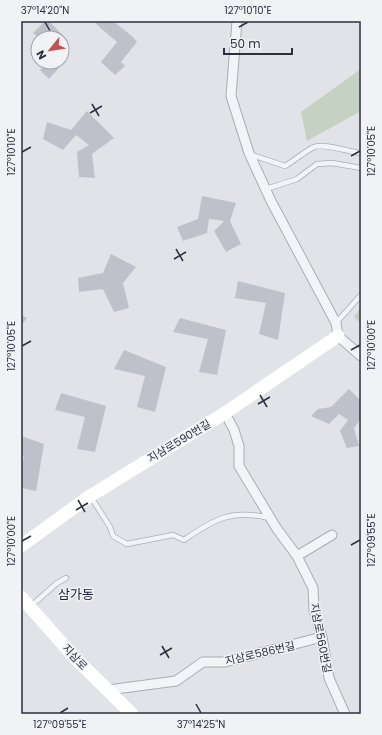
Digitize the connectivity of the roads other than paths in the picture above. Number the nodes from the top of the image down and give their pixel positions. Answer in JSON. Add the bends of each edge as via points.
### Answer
{"nodes":[{"id":1,"x":237,"y":21,"type":"edge"},
{"id":2,"x":361,"y":153,"type":"edge"},
{"id":3,"x":250,"y":154,"type":"junction"},
{"id":4,"x":361,"y":168,"type":"edge"},
{"id":5,"x":266,"y":189,"type":"junction"},
{"id":6,"x":361,"y":295,"type":"edge"},
{"id":7,"x":336,"y":323,"type":"junction"},
{"id":8,"x":338,"y":336,"type":"junction"},
{"id":9,"x":361,"y":356,"type":"edge"},
{"id":10,"x":225,"y":414,"type":"junction"},
{"id":11,"x":90,"y":496,"type":"junction"},
{"id":12,"x":270,"y":518,"type":"junction"},
{"id":13,"x":332,"y":535,"type":"dead end"},
{"id":14,"x":21,"y":546,"type":"edge"},
{"id":15,"x":297,"y":556,"type":"junction"},
{"id":16,"x":66,"y":578,"type":"dead end"},
{"id":17,"x":21,"y":597,"type":"edge"},
{"id":18,"x":30,"y":607,"type":"junction"},
{"id":19,"x":322,"y":638,"type":"junction"},
{"id":20,"x":108,"y":690,"type":"junction"},
{"id":21,"x":132,"y":714,"type":"edge"},
{"id":22,"x":345,"y":714,"type":"edge"}],
"edges":[{"from":1,"to":3,"type":"street","via":[[231,96]]},
{"from":2,"to":3,"type":"lane","via":[[325,146],[315,147],[285,166]]},
{"from":3,"to":5,"type":"street"},
{"from":4,"to":5,"type":"lane","via":[[332,163],[317,164],[296,179]]},
{"from":5,"to":7,"type":"street"},
{"from":6,"to":7,"type":"lane"},
{"from":7,"to":8,"type":"street"},
{"from":8,"to":9,"type":"street"},
{"from":8,"to":10,"type":"street","name":"지삼로590번길"},
{"from":10,"to":11,"type":"street","name":"지삼로590번길"},
{"from":10,"to":12,"type":"street","name":"지삼로560번길","via":[[239,446],[239,466]]},
{"from":11,"to":12,"type":"lane","via":[[113,536],[127,544],[173,535],[184,540],[205,525],[230,516],[253,514]]},
{"from":11,"to":14,"type":"street","name":"지삼로590번길"},
{"from":12,"to":15,"type":"street","name":"지삼로560번길"},
{"from":13,"to":15,"type":"street"},
{"from":15,"to":19,"type":"street","name":"지삼로560번길","via":[[313,588],[314,610]]},
{"from":16,"to":18,"type":"lane","via":[[57,582]]},
{"from":17,"to":18,"type":"street","name":"지삼로"},
{"from":18,"to":20,"type":"street","name":"지삼로","via":[[76,659]]},
{"from":19,"to":20,"type":"street","name":"지삼로586번길","via":[[225,662],[203,662],[176,681]]},
{"from":19,"to":22,"type":"street","name":"지삼로560번길","via":[[329,678]]},
{"from":20,"to":21,"type":"street","name":"지삼로"}]}
